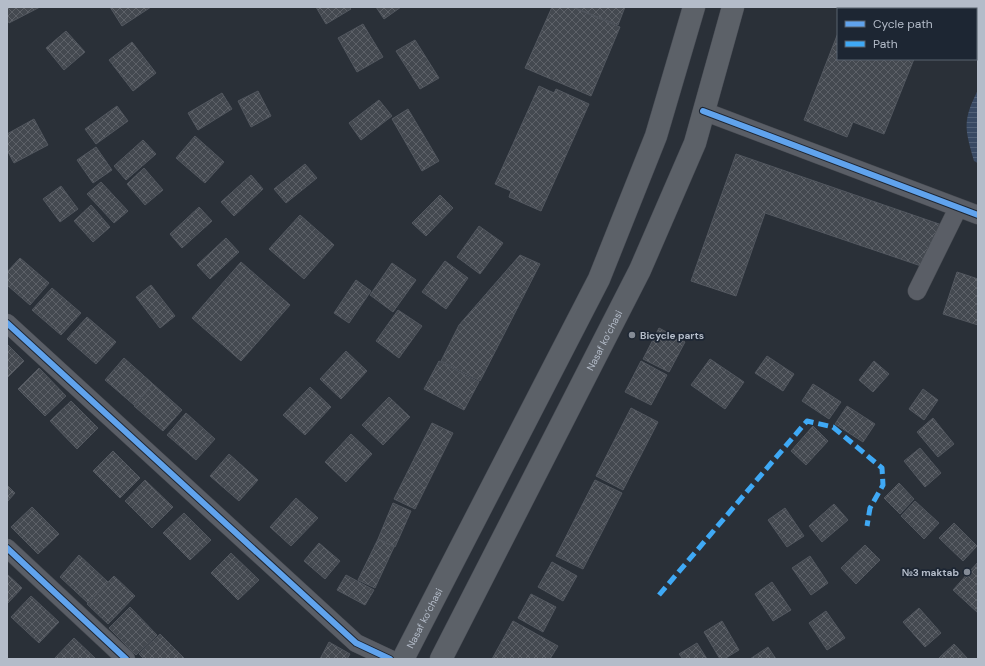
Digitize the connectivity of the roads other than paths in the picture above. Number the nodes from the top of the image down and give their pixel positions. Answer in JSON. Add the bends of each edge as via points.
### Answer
{"nodes":[{"id":1,"x":694,"y":7,"type":"edge"},
{"id":2,"x":733,"y":7,"type":"edge"},
{"id":3,"x":703,"y":111,"type":"junction"},
{"id":4,"x":958,"y":208,"type":"junction"},
{"id":5,"x":978,"y":215,"type":"edge"},
{"id":6,"x":917,"y":291,"type":"dead end"},
{"id":7,"x":7,"y":323,"type":"edge"},
{"id":8,"x":7,"y":548,"type":"edge"},
{"id":9,"x":126,"y":659,"type":"edge"},
{"id":10,"x":390,"y":659,"type":"edge"},
{"id":11,"x":403,"y":659,"type":"edge"},
{"id":12,"x":442,"y":659,"type":"edge"}],
"edges":[{"from":1,"to":11,"type":"main road","name":"Nasaf ko‘chasi","via":[[656,136],[599,279]]},
{"from":2,"to":3,"type":"main road","name":"Nasaf ko‘chasi"},
{"from":3,"to":4,"type":"street"},
{"from":3,"to":12,"type":"main road","name":"Nasaf ko‘chasi","via":[[695,143],[640,270]]},
{"from":4,"to":5,"type":"street"},
{"from":4,"to":6,"type":"street"},
{"from":7,"to":10,"type":"street","via":[[356,643]]},
{"from":8,"to":9,"type":"street"}]}
